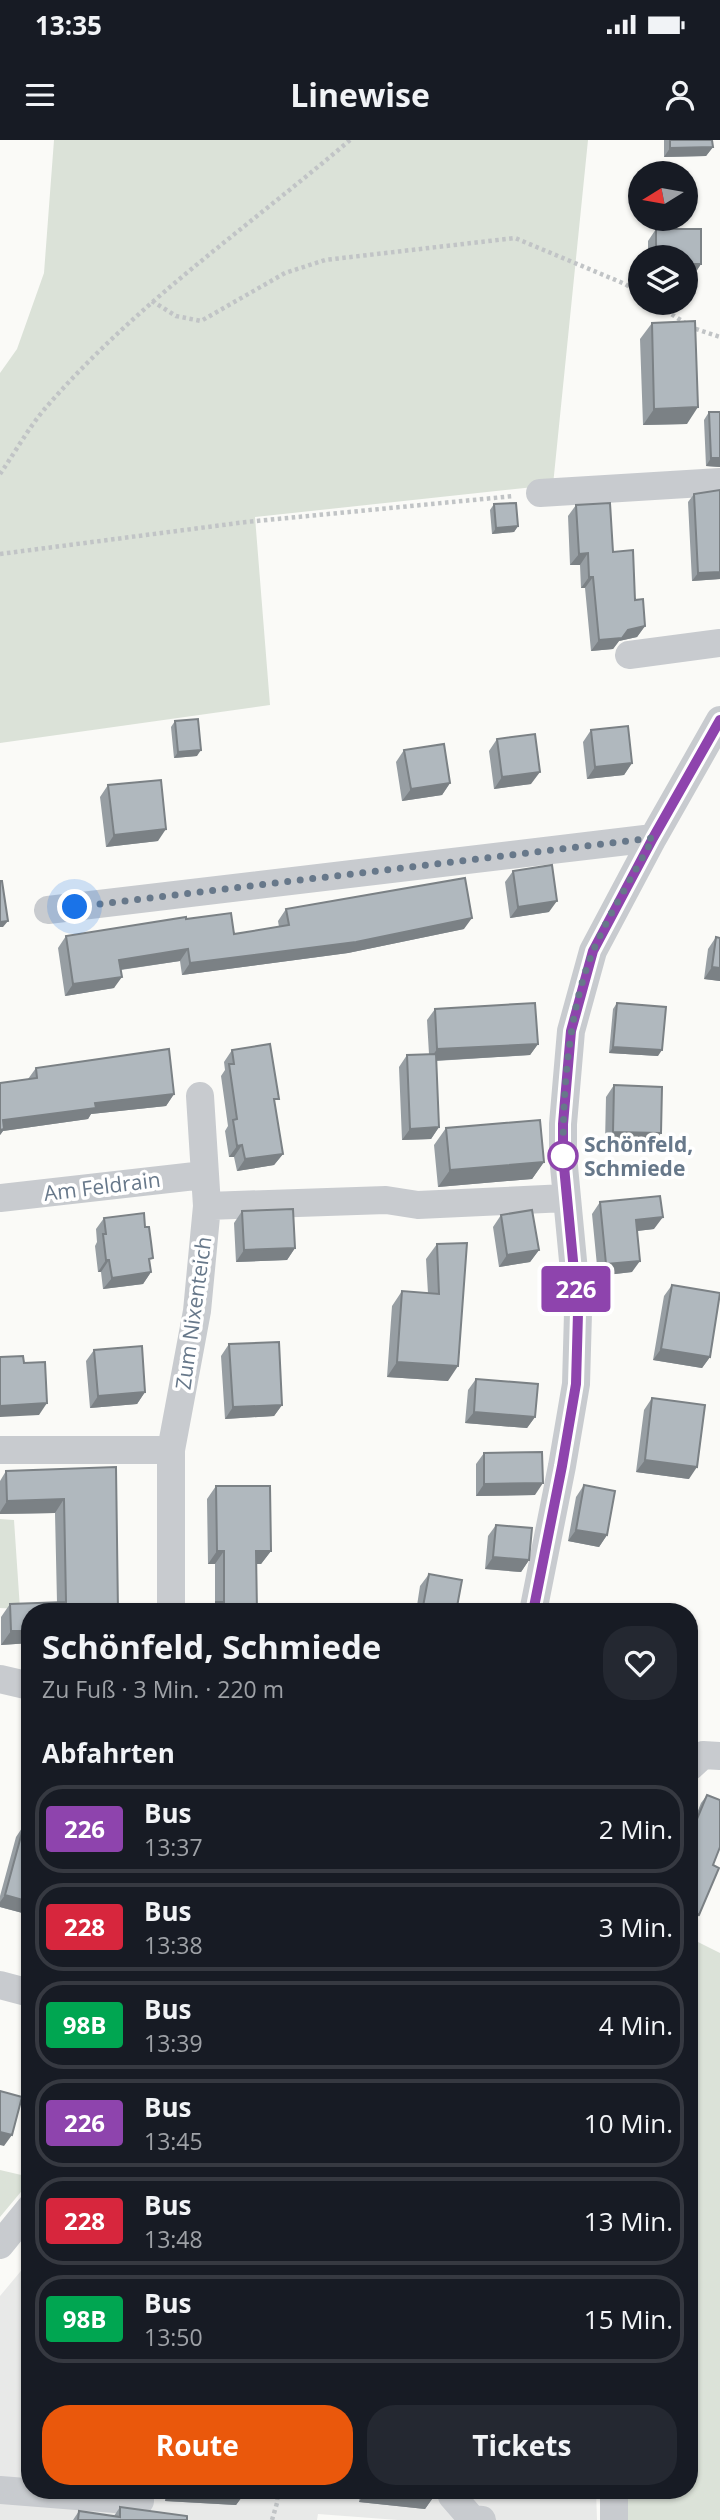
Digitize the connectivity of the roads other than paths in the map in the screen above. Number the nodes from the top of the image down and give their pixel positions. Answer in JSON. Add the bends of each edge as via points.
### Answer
{"nodes":[{"id":1,"x":720,"y":481,"type":"edge"},
{"id":2,"x":540,"y":493,"type":"road end"},
{"id":3,"x":720,"y":643,"type":"edge"},
{"id":4,"x":629,"y":655,"type":"dead end"},
{"id":5,"x":720,"y":720,"type":"edge"},
{"id":6,"x":653,"y":838,"type":"junction"},
{"id":7,"x":48,"y":910,"type":"dead end"},
{"id":8,"x":200,"y":1096,"type":"dead end"},
{"id":9,"x":204,"y":1175,"type":"junction"},
{"id":10,"x":0,"y":1198,"type":"edge"},
{"id":11,"x":566,"y":1198,"type":"junction"},
{"id":12,"x":207,"y":1206,"type":"junction"},
{"id":13,"x":0,"y":1450,"type":"edge"},
{"id":14,"x":171,"y":1450,"type":"junction"},
{"id":15,"x":171,"y":1603,"type":"edge"},
{"id":16,"x":535,"y":1603,"type":"edge"},
{"id":17,"x":0,"y":1679,"type":"edge"},
{"id":18,"x":21,"y":1684,"type":"edge"},
{"id":19,"x":720,"y":1756,"type":"edge"},
{"id":20,"x":698,"y":1760,"type":"edge"},
{"id":21,"x":0,"y":1986,"type":"edge"},
{"id":22,"x":21,"y":1991,"type":"edge"},
{"id":23,"x":21,"y":2219,"type":"edge"},
{"id":24,"x":0,"y":2245,"type":"edge"},
{"id":25,"x":0,"y":2490,"type":"edge"},
{"id":26,"x":21,"y":2492,"type":"edge"},
{"id":27,"x":115,"y":2499,"type":"edge"},
{"id":28,"x":455,"y":2499,"type":"edge"},
{"id":29,"x":614,"y":2499,"type":"edge"},
{"id":30,"x":140,"y":2501,"type":"dead end"},
{"id":31,"x":482,"y":2520,"type":"edge"},
{"id":32,"x":614,"y":2520,"type":"edge"}],
"edges":[{"from":1,"to":2,"type":"street"},
{"from":3,"to":4,"type":"street"},
{"from":5,"to":6,"type":"street"},
{"from":6,"to":7,"type":"street"},
{"from":6,"to":11,"type":"street","via":[[593,951],[571,1031],[563,1124]]},
{"from":8,"to":9,"type":"street","name":"Zum Nixenteich"},
{"from":9,"to":10,"type":"street","name":"Am Feldrain"},
{"from":9,"to":12,"type":"street","name":"Zum Nixenteich"},
{"from":11,"to":12,"type":"street","via":[[418,1206],[386,1200]]},
{"from":11,"to":16,"type":"street","via":[[578,1313],[576,1384]]},
{"from":12,"to":14,"type":"street","name":"Zum Nixenteich","via":[[197,1311]]},
{"from":13,"to":14,"type":"street"},
{"from":14,"to":15,"type":"street","name":"Zum Nixenteich"},
{"from":17,"to":18,"type":"street"},
{"from":19,"to":20,"type":"street","via":[[703,1755]]},
{"from":21,"to":22,"type":"street"},
{"from":23,"to":24,"type":"street"},
{"from":25,"to":26,"type":"street"},
{"from":27,"to":30,"type":"street"},
{"from":28,"to":31,"type":"street","via":[[472,2519]]},
{"from":29,"to":32,"type":"street"}]}
